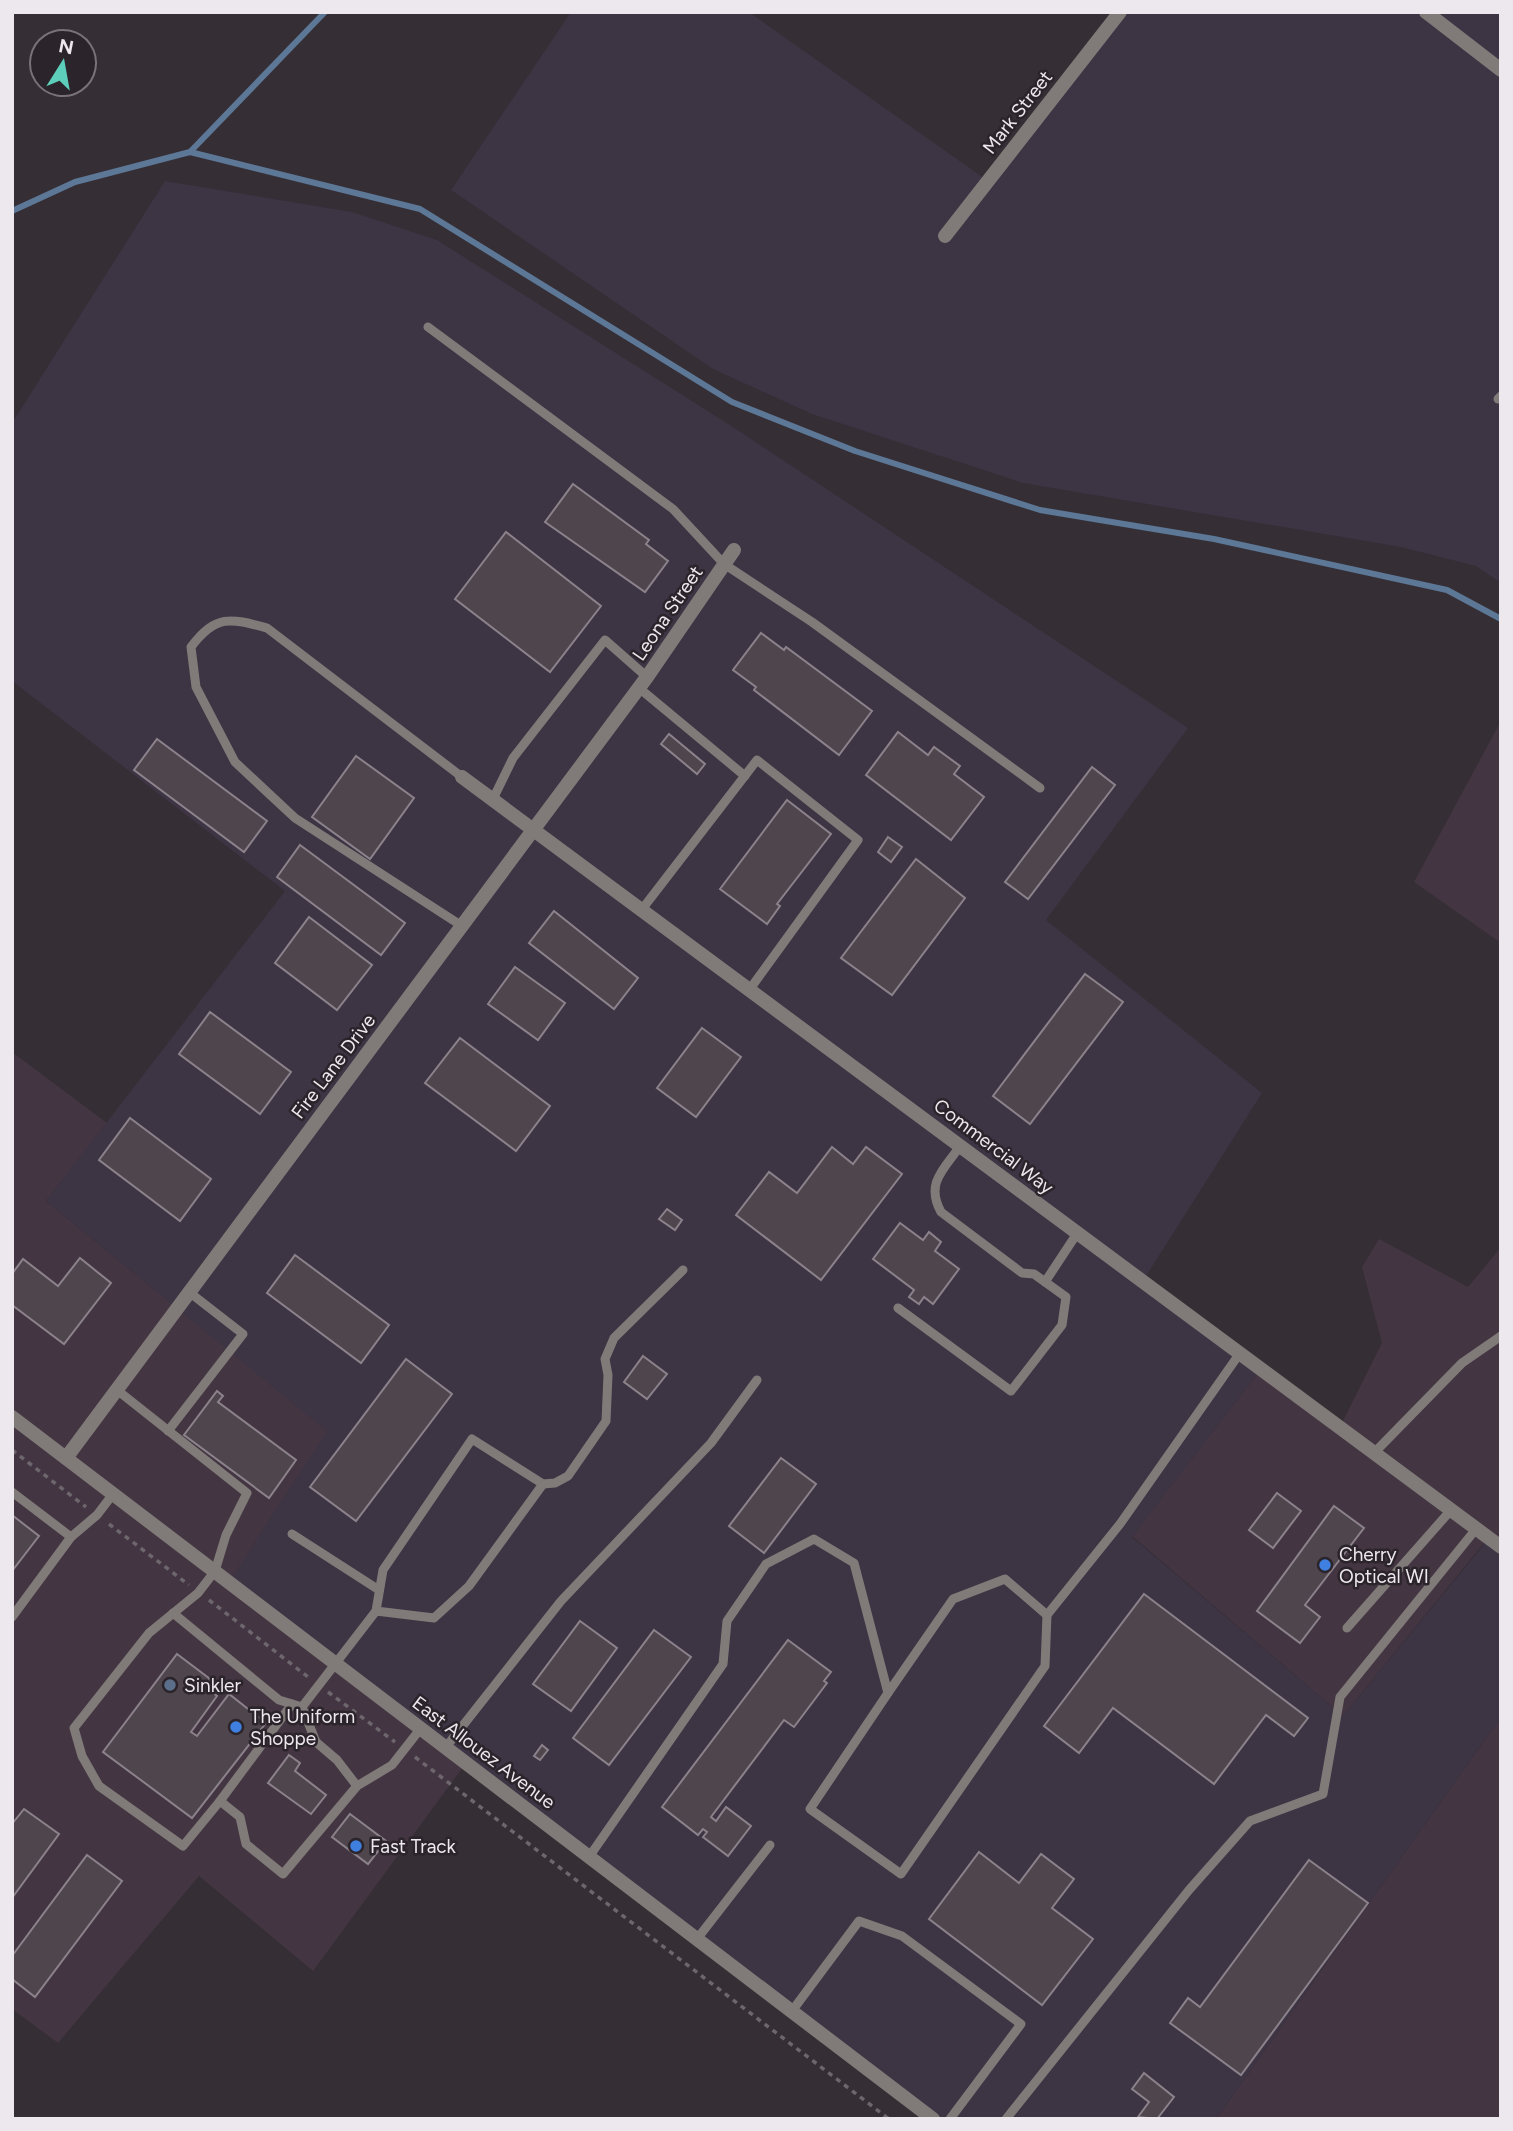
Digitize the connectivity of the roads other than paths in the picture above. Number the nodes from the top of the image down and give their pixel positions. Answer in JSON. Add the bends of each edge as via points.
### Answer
{"nodes":[{"id":1,"x":1120,"y":12,"type":"edge"},
{"id":2,"x":1426,"y":12,"type":"edge"},
{"id":3,"x":1501,"y":70,"type":"edge"},
{"id":4,"x":944,"y":236,"type":"dead end"},
{"id":5,"x":428,"y":327,"type":"dead end"},
{"id":6,"x":734,"y":550,"type":"dead end"},
{"id":7,"x":724,"y":564,"type":"junction"},
{"id":8,"x":639,"y":688,"type":"junction"},
{"id":9,"x":745,"y":776,"type":"junction"},
{"id":10,"x":462,"y":777,"type":"joint"},
{"id":11,"x":1041,"y":789,"type":"dead end"},
{"id":12,"x":492,"y":799,"type":"junction"},
{"id":13,"x":535,"y":828,"type":"junction"},
{"id":14,"x":643,"y":908,"type":"junction"},
{"id":15,"x":462,"y":926,"type":"junction"},
{"id":16,"x":750,"y":989,"type":"junction"},
{"id":17,"x":961,"y":1145,"type":"junction"},
{"id":18,"x":1078,"y":1232,"type":"junction"},
{"id":19,"x":682,"y":1270,"type":"dead end"},
{"id":20,"x":1045,"y":1282,"type":"junction"},
{"id":21,"x":189,"y":1292,"type":"junction"},
{"id":22,"x":898,"y":1308,"type":"dead end"},
{"id":23,"x":1501,"y":1335,"type":"edge"},
{"id":24,"x":1240,"y":1353,"type":"junction"},
{"id":25,"x":757,"y":1380,"type":"dead end"},
{"id":26,"x":117,"y":1390,"type":"junction"},
{"id":27,"x":12,"y":1417,"type":"edge"},
{"id":28,"x":168,"y":1431,"type":"junction"},
{"id":29,"x":1374,"y":1453,"type":"junction"},
{"id":30,"x":66,"y":1458,"type":"junction"},
{"id":31,"x":543,"y":1484,"type":"junction"},
{"id":32,"x":12,"y":1492,"type":"edge"},
{"id":33,"x":113,"y":1494,"type":"junction"},
{"id":34,"x":1451,"y":1510,"type":"junction"},
{"id":35,"x":1476,"y":1529,"type":"junction"},
{"id":36,"x":292,"y":1534,"type":"dead end"},
{"id":37,"x":71,"y":1537,"type":"junction"},
{"id":38,"x":1501,"y":1547,"type":"edge"},
{"id":39,"x":215,"y":1571,"type":"junction"},
{"id":40,"x":379,"y":1590,"type":"junction"},
{"id":41,"x":376,"y":1611,"type":"junction"},
{"id":42,"x":173,"y":1613,"type":"junction"},
{"id":43,"x":1047,"y":1615,"type":"junction"},
{"id":44,"x":12,"y":1617,"type":"edge"},
{"id":45,"x":1347,"y":1628,"type":"dead end"},
{"id":46,"x":336,"y":1664,"type":"junction"},
{"id":47,"x":888,"y":1693,"type":"junction"},
{"id":48,"x":292,"y":1704,"type":"junction"},
{"id":49,"x":302,"y":1707,"type":"junction"},
{"id":50,"x":421,"y":1728,"type":"junction"},
{"id":51,"x":446,"y":1747,"type":"junction"},
{"id":52,"x":357,"y":1786,"type":"junction"},
{"id":53,"x":220,"y":1801,"type":"junction"},
{"id":54,"x":771,"y":1845,"type":"dead end"},
{"id":55,"x":589,"y":1857,"type":"junction"},
{"id":56,"x":697,"y":1939,"type":"junction"},
{"id":57,"x":792,"y":2011,"type":"junction"},
{"id":58,"x":933,"y":2119,"type":"edge"},
{"id":59,"x":950,"y":2119,"type":"edge"},
{"id":60,"x":1006,"y":2119,"type":"edge"}],
"edges":[{"from":1,"to":4,"type":"street","name":"Mark Street"},
{"from":2,"to":3,"type":"street"},
{"from":5,"to":7,"type":"lane","via":[[674,509]]},
{"from":6,"to":7,"type":"street","name":"Leona Street"},
{"from":7,"to":8,"type":"street","name":"Leona Street"},
{"from":7,"to":11,"type":"lane","via":[[812,622]]},
{"from":8,"to":9,"type":"lane"},
{"from":8,"to":12,"type":"lane","via":[[605,640],[513,758]]},
{"from":8,"to":13,"type":"street","name":"Fire Lane Drive"},
{"from":9,"to":14,"type":"lane"},
{"from":9,"to":16,"type":"lane","via":[[757,760],[858,840]]},
{"from":10,"to":12,"type":"street","name":"Commercial Way"},
{"from":10,"to":15,"type":"lane","via":[[267,628],[233,619],[205,628],[191,647],[196,687],[235,762],[295,818]]},
{"from":12,"to":13,"type":"street","name":"Commercial Way"},
{"from":13,"to":14,"type":"street","name":"Commercial Way"},
{"from":13,"to":15,"type":"street","name":"Fire Lane Drive"},
{"from":14,"to":16,"type":"street","name":"Commercial Way"},
{"from":15,"to":21,"type":"street","name":"Fire Lane Drive"},
{"from":16,"to":17,"type":"street","name":"Commercial Way"},
{"from":17,"to":18,"type":"street","name":"Commercial Way"},
{"from":17,"to":20,"type":"lane","via":[[933,1186],[941,1212],[1022,1273]]},
{"from":18,"to":20,"type":"lane"},
{"from":18,"to":24,"type":"street","name":"Commercial Way"},
{"from":19,"to":31,"type":"lane","via":[[614,1338],[605,1359],[606,1421],[568,1476]]},
{"from":20,"to":22,"type":"lane","via":[[1066,1297],[1062,1325],[1011,1391]]},
{"from":21,"to":26,"type":"street","name":"Fire Lane Drive"},
{"from":21,"to":28,"type":"lane","via":[[243,1334]]},
{"from":23,"to":29,"type":"lane","via":[[1462,1363]]},
{"from":24,"to":29,"type":"street","name":"Commercial Way"},
{"from":24,"to":43,"type":"lane","via":[[1120,1524]]},
{"from":25,"to":51,"type":"lane","via":[[711,1443],[561,1601]]},
{"from":26,"to":28,"type":"lane"},
{"from":26,"to":30,"type":"street","name":"Fire Lane Drive"},
{"from":27,"to":30,"type":"street","name":"East Allouez Avenue"},
{"from":28,"to":39,"type":"lane","via":[[247,1493]]},
{"from":29,"to":34,"type":"street","name":"Commercial Way"},
{"from":30,"to":33,"type":"street","name":"East Allouez Avenue"},
{"from":31,"to":40,"type":"lane","via":[[472,1439],[383,1570]]},
{"from":31,"to":41,"type":"lane","via":[[469,1586],[434,1618]]},
{"from":32,"to":37,"type":"lane"},
{"from":33,"to":37,"type":"lane"},
{"from":33,"to":39,"type":"street","name":"East Allouez Avenue"},
{"from":34,"to":35,"type":"street","name":"Commercial Way"},
{"from":34,"to":45,"type":"lane"},
{"from":35,"to":38,"type":"street","name":"Commercial Way"},
{"from":35,"to":60,"type":"lane","via":[[1340,1697],[1323,1794],[1250,1821]]},
{"from":36,"to":40,"type":"lane"},
{"from":37,"to":44,"type":"lane"},
{"from":39,"to":42,"type":"lane"},
{"from":39,"to":46,"type":"street","name":"East Allouez Avenue"},
{"from":40,"to":41,"type":"lane"},
{"from":41,"to":46,"type":"lane"},
{"from":42,"to":48,"type":"lane","via":[[252,1680]]},
{"from":42,"to":53,"type":"lane","via":[[149,1633],[74,1728],[82,1756],[99,1786],[183,1846]]},
{"from":43,"to":47,"type":"lane","via":[[1005,1579],[953,1599]]},
{"from":43,"to":47,"type":"lane","via":[[1045,1666],[901,1874],[810,1809]]},
{"from":46,"to":49,"type":"lane"},
{"from":46,"to":50,"type":"street","name":"East Allouez Avenue"},
{"from":47,"to":55,"type":"lane","via":[[854,1563],[814,1539],[766,1564],[727,1621],[723,1664]]},
{"from":48,"to":49,"type":"lane"},
{"from":48,"to":53,"type":"lane"},
{"from":49,"to":52,"type":"lane","via":[[316,1742],[337,1759]]},
{"from":50,"to":51,"type":"street","name":"East Allouez Avenue"},
{"from":50,"to":52,"type":"lane","via":[[392,1765]]},
{"from":51,"to":55,"type":"street","name":"East Allouez Avenue"},
{"from":52,"to":53,"type":"lane","via":[[283,1874],[246,1844],[240,1817]]},
{"from":54,"to":56,"type":"lane"},
{"from":55,"to":56,"type":"street","name":"East Allouez Avenue"},
{"from":56,"to":57,"type":"street","name":"East Allouez Avenue"},
{"from":57,"to":58,"type":"street","name":"East Allouez Avenue"},
{"from":57,"to":59,"type":"lane","via":[[859,1921],[902,1936],[1021,2024]]}]}
